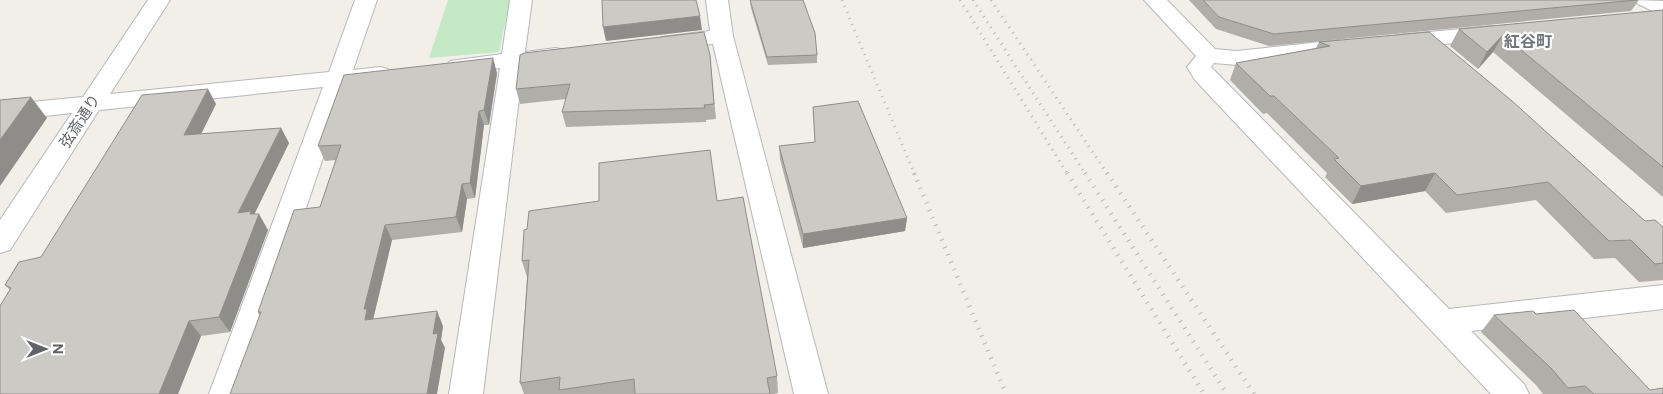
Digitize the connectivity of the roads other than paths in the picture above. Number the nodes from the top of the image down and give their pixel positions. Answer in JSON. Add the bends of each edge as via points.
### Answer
{"nodes":[{"id":1,"x":159,"y":0,"type":"edge"},
{"id":2,"x":366,"y":0,"type":"edge"},
{"id":3,"x":521,"y":0,"type":"edge"},
{"id":4,"x":717,"y":0,"type":"edge"},
{"id":5,"x":1155,"y":0,"type":"edge"},
{"id":6,"x":1641,"y":10,"type":"edge"},
{"id":7,"x":1663,"y":10,"type":"edge"},
{"id":8,"x":1663,"y":17,"type":"edge"},
{"id":9,"x":1511,"y":31,"type":"edge"},
{"id":10,"x":722,"y":36,"type":"junction"},
{"id":11,"x":1425,"y":39,"type":"junction"},
{"id":12,"x":646,"y":45,"type":"edge"},
{"id":13,"x":579,"y":52,"type":"edge"},
{"id":14,"x":1208,"y":55,"type":"junction"},
{"id":15,"x":1448,"y":58,"type":"edge"},
{"id":16,"x":512,"y":60,"type":"junction"},
{"id":17,"x":435,"y":68,"type":"edge"},
{"id":18,"x":406,"y":71,"type":"edge"},
{"id":19,"x":339,"y":78,"type":"junction"},
{"id":20,"x":92,"y":102,"type":"junction"},
{"id":21,"x":0,"y":112,"type":"edge"},
{"id":22,"x":0,"y":243,"type":"edge"},
{"id":23,"x":1663,"y":296,"type":"edge"},
{"id":24,"x":1442,"y":322,"type":"junction"},
{"id":25,"x":226,"y":394,"type":"edge"},
{"id":26,"x":466,"y":394,"type":"edge"},
{"id":27,"x":810,"y":394,"type":"edge"},
{"id":28,"x":1512,"y":394,"type":"edge"}],
"edges":[{"from":1,"to":20,"type":"street","name":"弦斎通り"},
{"from":2,"to":19,"type":"street"},
{"from":3,"to":16,"type":"street"},
{"from":4,"to":10,"type":"street"},
{"from":5,"to":14,"type":"street"},
{"from":6,"to":7,"type":"street"},
{"from":6,"to":8,"type":"street"},
{"from":9,"to":11,"type":"street"},
{"from":10,"to":12,"type":"street"},
{"from":10,"to":27,"type":"street"},
{"from":11,"to":14,"type":"street","via":[[1236,58]]},
{"from":11,"to":15,"type":"street"},
{"from":13,"to":16,"type":"street"},
{"from":14,"to":24,"type":"street","via":[[1199,67],[1202,75]]},
{"from":16,"to":17,"type":"street"},
{"from":16,"to":26,"type":"street"},
{"from":18,"to":19,"type":"street"},
{"from":19,"to":20,"type":"street"},
{"from":19,"to":25,"type":"street"},
{"from":20,"to":21,"type":"street"},
{"from":20,"to":22,"type":"street","name":"弦斎通り"},
{"from":23,"to":24,"type":"street"},
{"from":24,"to":28,"type":"street"}]}
